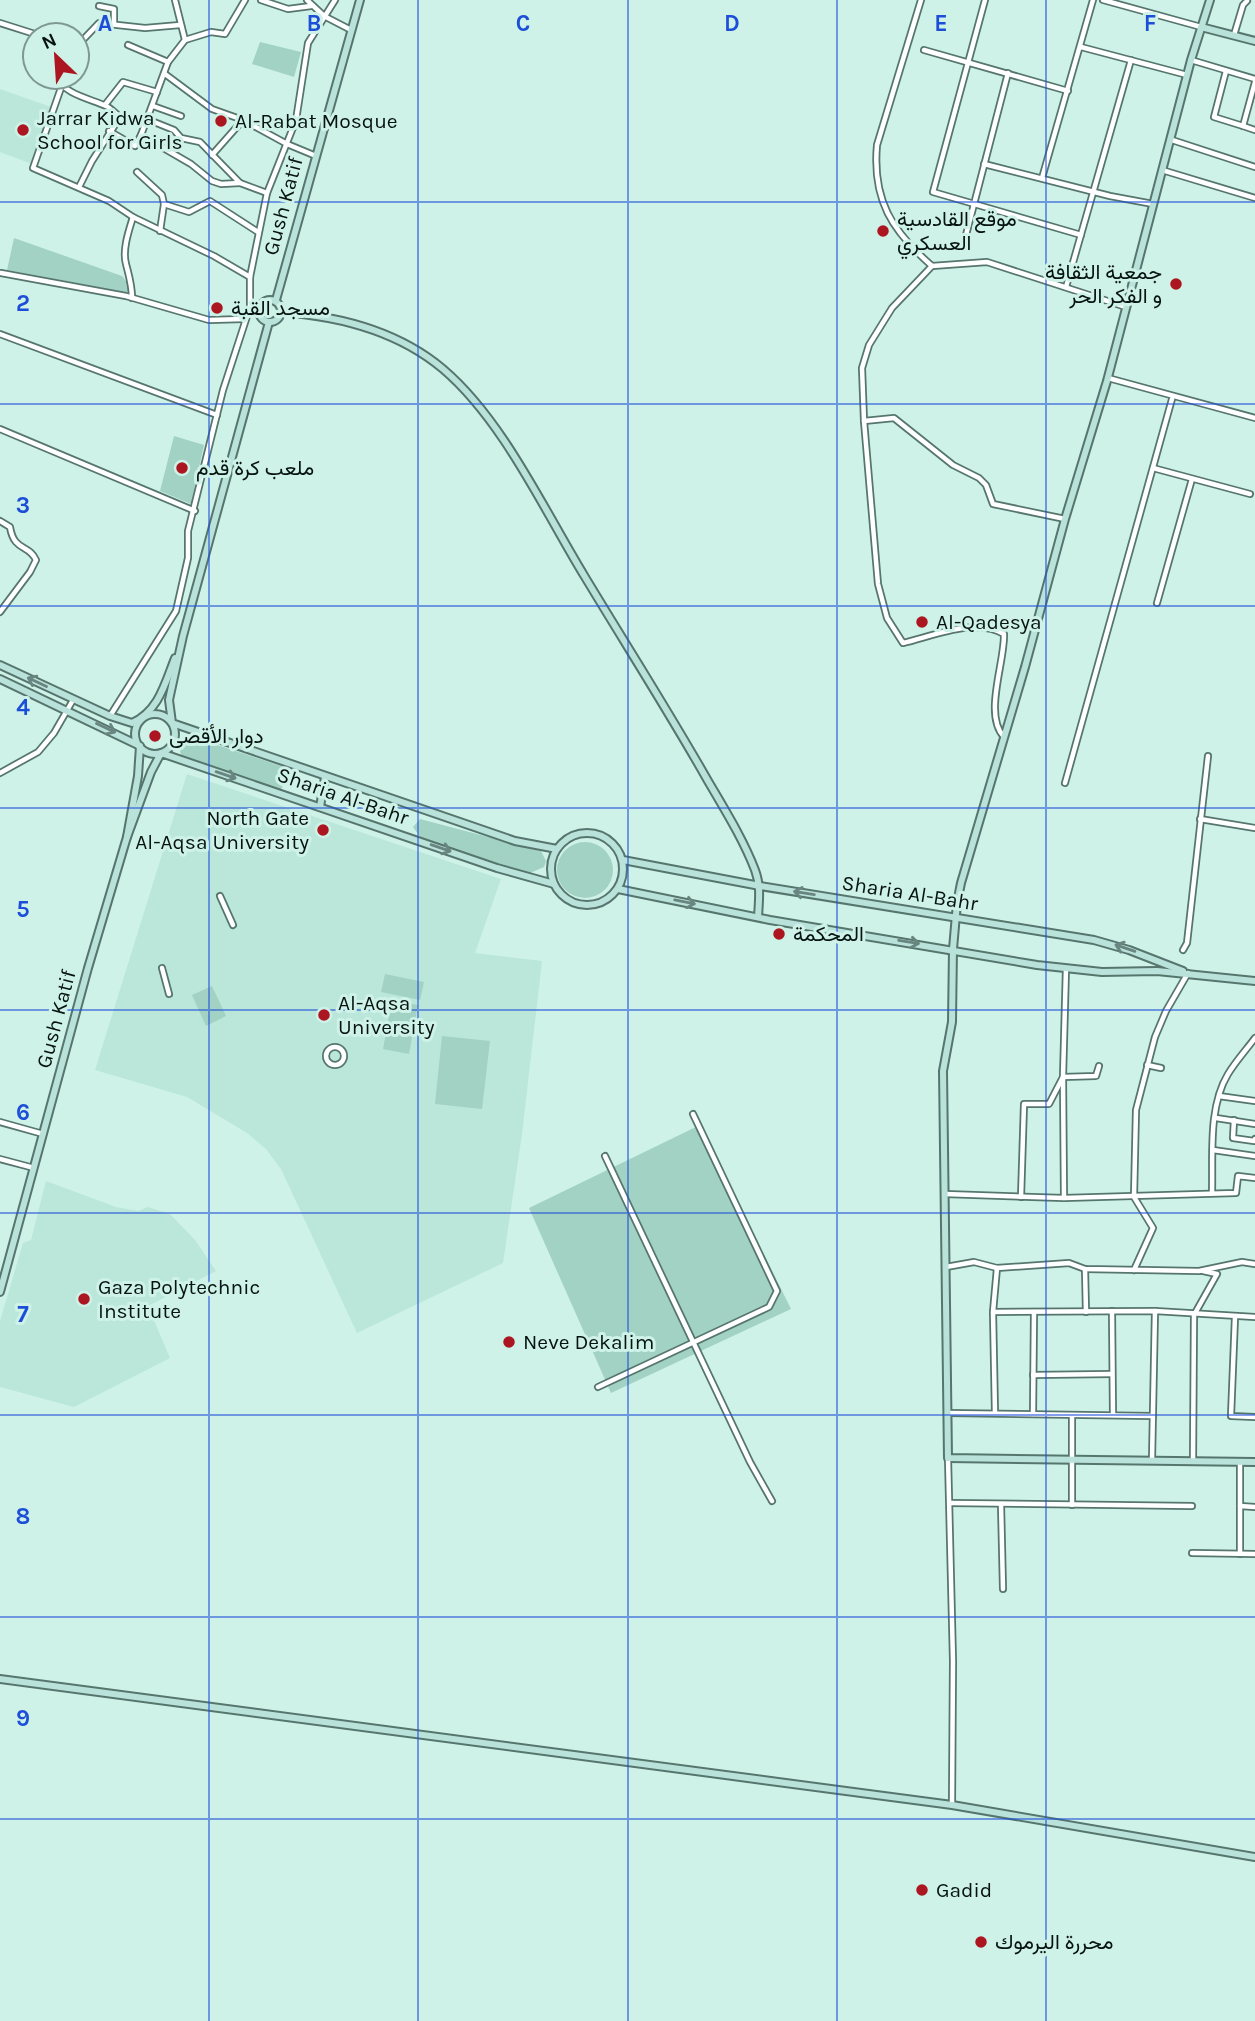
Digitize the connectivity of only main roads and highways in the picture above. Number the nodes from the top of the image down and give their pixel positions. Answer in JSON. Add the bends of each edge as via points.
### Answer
{"nodes":[{"id":1,"x":360,"y":0,"type":"edge"},
{"id":2,"x":1210,"y":0,"type":"edge"},
{"id":3,"x":1202,"y":27,"type":"junction"},
{"id":4,"x":1255,"y":41,"type":"edge"},
{"id":5,"x":275,"y":300,"type":"junction"},
{"id":6,"x":281,"y":312,"type":"junction"},
{"id":7,"x":269,"y":322,"type":"junction"},
{"id":8,"x":183,"y":636,"type":"junction"},
{"id":9,"x":0,"y":665,"type":"edge"},
{"id":10,"x":0,"y":679,"type":"edge"},
{"id":11,"x":144,"y":718,"type":"junction"},
{"id":12,"x":172,"y":723,"type":"junction"},
{"id":13,"x":139,"y":746,"type":"junction"},
{"id":14,"x":161,"y":753,"type":"junction"},
{"id":15,"x":325,"y":777,"type":"junction"},
{"id":16,"x":320,"y":807,"type":"junction"},
{"id":17,"x":127,"y":838,"type":"junction"},
{"id":18,"x":557,"y":849,"type":"junction"},
{"id":19,"x":623,"y":860,"type":"junction"},
{"id":20,"x":554,"y":884,"type":"junction"},
{"id":21,"x":760,"y":886,"type":"junction"},
{"id":22,"x":618,"y":889,"type":"junction"},
{"id":23,"x":758,"y":917,"type":"junction"},
{"id":24,"x":955,"y":918,"type":"junction"},
{"id":25,"x":953,"y":949,"type":"junction"},
{"id":26,"x":1188,"y":974,"type":"junction"},
{"id":27,"x":1255,"y":981,"type":"edge"},
{"id":28,"x":3,"y":1269,"type":"edge"},
{"id":29,"x":0,"y":1292,"type":"edge"},
{"id":30,"x":1255,"y":1462,"type":"edge"},
{"id":31,"x":0,"y":1679,"type":"edge"},
{"id":32,"x":1255,"y":1857,"type":"edge"}],
"edges":[{"from":1,"to":5,"type":"main road","name":"Gush Katif"},
{"from":2,"to":3,"type":"main road"},
{"from":3,"to":4,"type":"main road"},
{"from":3,"to":24,"type":"main road","via":[[1108,379],[961,883]]},
{"from":5,"to":6,"type":"main road"},
{"from":5,"to":7,"type":"main road","via":[[265,300],[259,308],[261,317]]},
{"from":6,"to":7,"type":"main road"},
{"from":6,"to":21,"type":"main road","via":[[345,321],[407,345],[441,367],[472,396],[686,740],[731,821]]},
{"from":7,"to":8,"type":"main road"},
{"from":8,"to":11,"type":"main road","via":[[160,696]]},
{"from":8,"to":12,"type":"main road","via":[[169,700]]},
{"from":11,"to":9,"type":"main road","one_way":true,"via":[[132,723],[110,716]]},
{"from":10,"to":13,"type":"main road","one_way":true},
{"from":11,"to":12,"type":"main road","via":[[162,715]]},
{"from":11,"to":13,"type":"main road","via":[[136,728]]},
{"from":12,"to":14,"type":"main road","via":[[174,741]]},
{"from":12,"to":15,"type":"main road","name":"Sharia Al-Bahr"},
{"from":13,"to":14,"type":"main road"},
{"from":13,"to":17,"type":"main road","name":"Gush Katif"},
{"from":14,"to":16,"type":"main road","name":"Sharia Al-Bahr","one_way":true},
{"from":14,"to":17,"type":"main road","name":"Gush Katif"},
{"from":15,"to":16,"type":"main road"},
{"from":15,"to":18,"type":"main road","name":"Sharia Al-Bahr","via":[[514,841]]},
{"from":16,"to":20,"type":"main road","name":"Sharia Al-Bahr","one_way":true},
{"from":17,"to":28,"type":"main road","name":"Gush Katif"},
{"from":18,"to":19,"type":"main road","via":[[576,834],[599,834],[610,840]]},
{"from":18,"to":20,"type":"main road","via":[[552,860]]},
{"from":19,"to":21,"type":"main road","name":"Sharia Al-Bahr"},
{"from":19,"to":22,"type":"main road"},
{"from":20,"to":22,"type":"main road","via":[[560,894],[579,904],[601,902]]},
{"from":21,"to":23,"type":"main road"},
{"from":24,"to":21,"type":"main road","name":"Sharia Al-Bahr","one_way":true},
{"from":22,"to":23,"type":"main road","name":"Sharia Al-Bahr","one_way":true},
{"from":23,"to":25,"type":"main road","name":"Sharia Al-Bahr","one_way":true},
{"from":24,"to":25,"type":"main road"},
{"from":26,"to":24,"type":"main road","name":"Sharia Al-Bahr","one_way":true,"via":[[1113,944]]},
{"from":25,"to":26,"type":"main road","name":"Sharia Al-Bahr","via":[[1102,972]]},
{"from":25,"to":30,"type":"main road","via":[[952,1022],[943,1071],[948,1458]]},
{"from":26,"to":27,"type":"main road","name":"Sharia Al-Bahr"},
{"from":28,"to":29,"type":"main road","name":"Gush Katif"},
{"from":31,"to":32,"type":"main road","via":[[953,1805]]}]}
